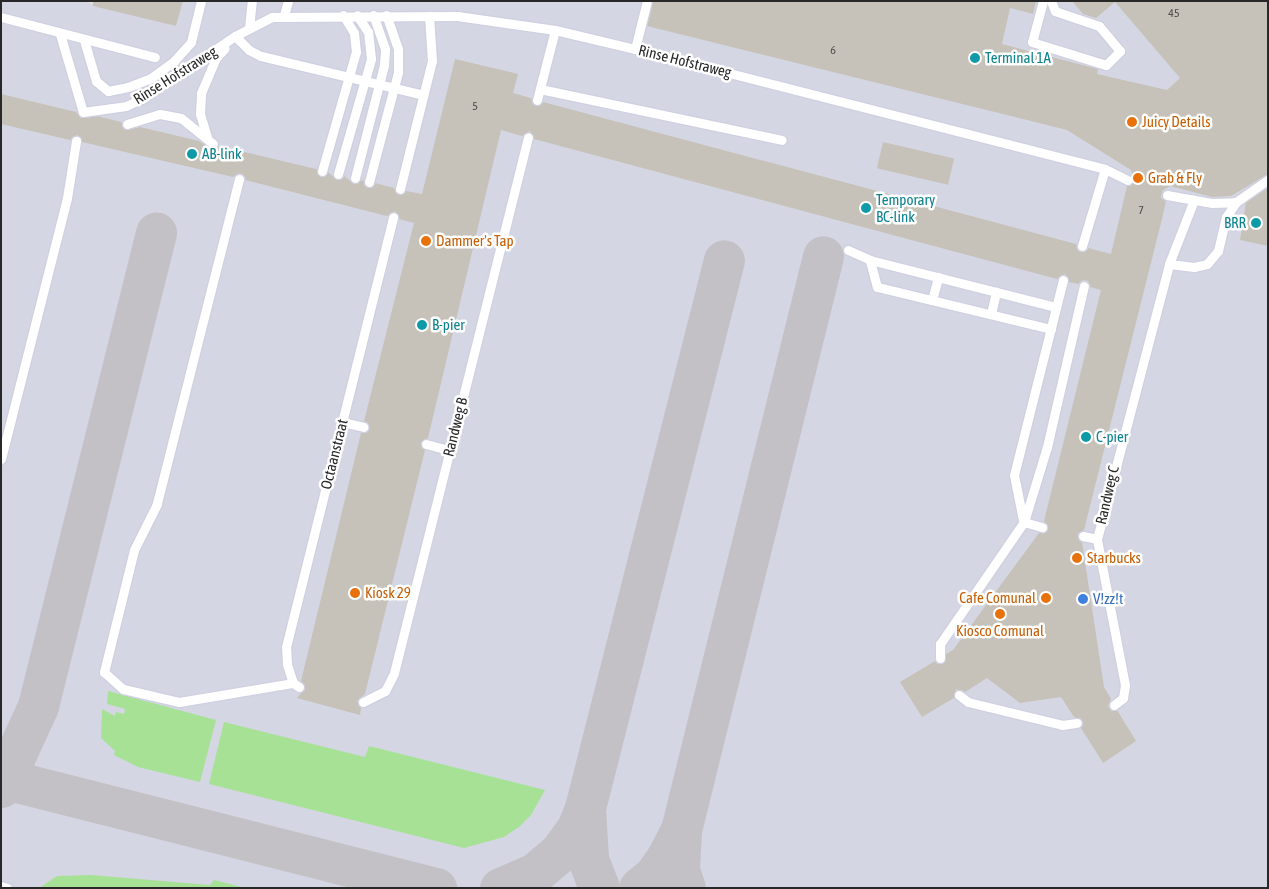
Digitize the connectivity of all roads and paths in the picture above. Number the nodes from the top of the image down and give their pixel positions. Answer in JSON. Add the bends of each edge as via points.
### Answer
{"nodes":[{"id":1,"x":201,"y":1,"type":"edge"},
{"id":2,"x":252,"y":1,"type":"edge"},
{"id":3,"x":288,"y":1,"type":"edge"},
{"id":4,"x":647,"y":1,"type":"edge"},
{"id":5,"x":1043,"y":1,"type":"edge"},
{"id":6,"x":1052,"y":1,"type":"edge"},
{"id":7,"x":284,"y":15,"type":"junction"},
{"id":8,"x":358,"y":15,"type":"junction"},
{"id":9,"x":373,"y":15,"type":"junction"},
{"id":10,"x":386,"y":15,"type":"junction"},
{"id":11,"x":343,"y":16,"type":"junction"},
{"id":12,"x":429,"y":16,"type":"junction"},
{"id":13,"x":1,"y":17,"type":"edge"},
{"id":14,"x":250,"y":28,"type":"junction"},
{"id":15,"x":555,"y":30,"type":"junction"},
{"id":16,"x":60,"y":34,"type":"junction"},
{"id":17,"x":235,"y":36,"type":"junction"},
{"id":18,"x":84,"y":40,"type":"junction"},
{"id":19,"x":635,"y":49,"type":"junction"},
{"id":20,"x":156,"y":57,"type":"dead end"},
{"id":21,"x":349,"y":77,"type":"junction"},
{"id":22,"x":364,"y":81,"type":"junction"},
{"id":23,"x":379,"y":84,"type":"junction"},
{"id":24,"x":394,"y":88,"type":"junction"},
{"id":25,"x":540,"y":89,"type":"junction"},
{"id":26,"x":423,"y":95,"type":"junction"},
{"id":27,"x":537,"y":100,"type":"dead end"},
{"id":28,"x":127,"y":124,"type":"dead end"},
{"id":29,"x":528,"y":138,"type":"dead end"},
{"id":30,"x":782,"y":140,"type":"dead end"},
{"id":31,"x":76,"y":141,"type":"dead end"},
{"id":32,"x":1105,"y":169,"type":"junction"},
{"id":33,"x":322,"y":170,"type":"dead end"},
{"id":34,"x":338,"y":174,"type":"dead end"},
{"id":35,"x":239,"y":178,"type":"dead end"},
{"id":36,"x":355,"y":178,"type":"dead end"},
{"id":37,"x":1128,"y":180,"type":"dead end"},
{"id":38,"x":1268,"y":180,"type":"edge"},
{"id":39,"x":369,"y":182,"type":"dead end"},
{"id":40,"x":400,"y":189,"type":"dead end"},
{"id":41,"x":1167,"y":195,"type":"dead end"},
{"id":42,"x":1194,"y":200,"type":"junction"},
{"id":43,"x":1236,"y":202,"type":"junction"},
{"id":44,"x":393,"y":217,"type":"dead end"},
{"id":45,"x":1082,"y":246,"type":"dead end"},
{"id":46,"x":848,"y":250,"type":"dead end"},
{"id":47,"x":870,"y":260,"type":"junction"},
{"id":48,"x":1169,"y":264,"type":"junction"},
{"id":49,"x":938,"y":277,"type":"junction"},
{"id":50,"x":1063,"y":280,"type":"dead end"},
{"id":51,"x":1084,"y":286,"type":"dead end"},
{"id":52,"x":996,"y":292,"type":"junction"},
{"id":53,"x":932,"y":300,"type":"junction"},
{"id":54,"x":1056,"y":308,"type":"junction"},
{"id":55,"x":991,"y":314,"type":"junction"},
{"id":56,"x":1050,"y":329,"type":"junction"},
{"id":57,"x":342,"y":422,"type":"junction"},
{"id":58,"x":363,"y":427,"type":"dead end"},
{"id":59,"x":426,"y":444,"type":"dead end"},
{"id":60,"x":449,"y":450,"type":"junction"},
{"id":61,"x":1,"y":459,"type":"edge"},
{"id":62,"x":1024,"y":522,"type":"junction"},
{"id":63,"x":1042,"y":527,"type":"dead end"},
{"id":64,"x":1083,"y":536,"type":"dead end"},
{"id":65,"x":1097,"y":540,"type":"junction"},
{"id":66,"x":940,"y":658,"type":"dead end"},
{"id":67,"x":959,"y":695,"type":"dead end"},
{"id":68,"x":363,"y":702,"type":"dead end"},
{"id":69,"x":1114,"y":705,"type":"dead end"},
{"id":70,"x":1077,"y":722,"type":"dead end"},
{"id":71,"x":1,"y":886,"type":"edge"},
{"id":72,"x":7,"y":888,"type":"edge"}],
"edges":[{"from":1,"to":18,"type":"lane","via":[[191,42],[158,72],[128,87],[108,91],[96,81]]},
{"from":2,"to":14,"type":"lane"},
{"from":3,"to":7,"type":"lane"},
{"from":4,"to":19,"type":"lane"},
{"from":5,"to":6,"type":"lane","via":[[1032,42],[1106,65],[1120,51],[1099,26],[1055,11]]},
{"from":7,"to":11,"type":"lane","name":"Rinse Hofstraweg"},
{"from":7,"to":14,"type":"lane","name":"Rinse Hofstraweg"},
{"from":8,"to":9,"type":"lane","name":"Rinse Hofstraweg"},
{"from":8,"to":11,"type":"lane","name":"Rinse Hofstraweg"},
{"from":8,"to":22,"type":"lane","via":[[372,45]]},
{"from":9,"to":10,"type":"lane","name":"Rinse Hofstraweg"},
{"from":9,"to":23,"type":"lane","via":[[385,48]]},
{"from":10,"to":12,"type":"lane","name":"Rinse Hofstraweg"},
{"from":10,"to":24,"type":"lane","via":[[398,49]]},
{"from":11,"to":21,"type":"lane","via":[[357,42]]},
{"from":12,"to":15,"type":"lane","name":"Rinse Hofstraweg","via":[[457,16]]},
{"from":12,"to":26,"type":"lane","via":[[432,60]]},
{"from":13,"to":16,"type":"lane"},
{"from":14,"to":17,"type":"lane","name":"Rinse Hofstraweg"},
{"from":15,"to":19,"type":"lane","name":"Rinse Hofstraweg"},
{"from":15,"to":25,"type":"lane"},
{"from":16,"to":17,"type":"lane","name":"Rinse Hofstraweg","via":[[83,112],[126,106],[143,98]]},
{"from":16,"to":18,"type":"lane"},
{"from":17,"to":21,"type":"lane","via":[[261,56]]},
{"from":17,"to":28,"type":"lane","name":"Rinse Hofstraweg","via":[[216,58],[201,93],[200,114],[210,141],[181,118],[160,114]]},
{"from":18,"to":20,"type":"lane"},
{"from":19,"to":32,"type":"lane","name":"Rinse Hofstraweg"},
{"from":21,"to":22,"type":"lane"},
{"from":21,"to":33,"type":"lane"},
{"from":22,"to":23,"type":"lane"},
{"from":22,"to":34,"type":"lane"},
{"from":23,"to":24,"type":"lane"},
{"from":23,"to":36,"type":"lane"},
{"from":24,"to":26,"type":"lane"},
{"from":24,"to":39,"type":"lane"},
{"from":25,"to":27,"type":"lane"},
{"from":25,"to":30,"type":"lane"},
{"from":26,"to":40,"type":"lane"},
{"from":29,"to":60,"type":"lane","name":"Randweg B"},
{"from":31,"to":61,"type":"lane","via":[[67,198]]},
{"from":32,"to":37,"type":"lane","name":"Rinse Hofstraweg"},
{"from":32,"to":45,"type":"lane"},
{"from":35,"to":57,"type":"lane","name":"Octaanstraat","via":[[157,504],[134,550],[104,672],[123,690],[179,702],[296,685],[287,664],[286,647]]},
{"from":38,"to":43,"type":"lane"},
{"from":41,"to":42,"type":"lane"},
{"from":42,"to":43,"type":"lane"},
{"from":42,"to":48,"type":"lane","name":"Randweg C"},
{"from":43,"to":48,"type":"lane","via":[[1226,218],[1218,251],[1207,264]]},
{"from":44,"to":57,"type":"lane","name":"Octaanstraat"},
{"from":46,"to":47,"type":"lane"},
{"from":47,"to":49,"type":"lane"},
{"from":47,"to":53,"type":"lane","via":[[877,287]]},
{"from":48,"to":65,"type":"lane","name":"Randweg C"},
{"from":49,"to":52,"type":"lane"},
{"from":49,"to":53,"type":"lane"},
{"from":50,"to":54,"type":"lane"},
{"from":51,"to":62,"type":"lane","via":[[1047,447]]},
{"from":52,"to":54,"type":"lane"},
{"from":52,"to":55,"type":"lane"},
{"from":53,"to":55,"type":"lane"},
{"from":54,"to":56,"type":"lane"},
{"from":55,"to":56,"type":"lane"},
{"from":56,"to":62,"type":"lane","via":[[1014,475]]},
{"from":57,"to":58,"type":"lane"},
{"from":59,"to":60,"type":"lane"},
{"from":60,"to":68,"type":"lane","name":"Randweg B","via":[[394,673],[384,691]]},
{"from":62,"to":63,"type":"lane"},
{"from":62,"to":66,"type":"lane","via":[[940,644]]},
{"from":64,"to":65,"type":"lane"},
{"from":65,"to":69,"type":"lane","name":"Randweg C","via":[[1124,685],[1123,698]]},
{"from":67,"to":70,"type":"lane","via":[[968,702],[1062,725]]},
{"from":71,"to":72,"type":"lane"}]}
